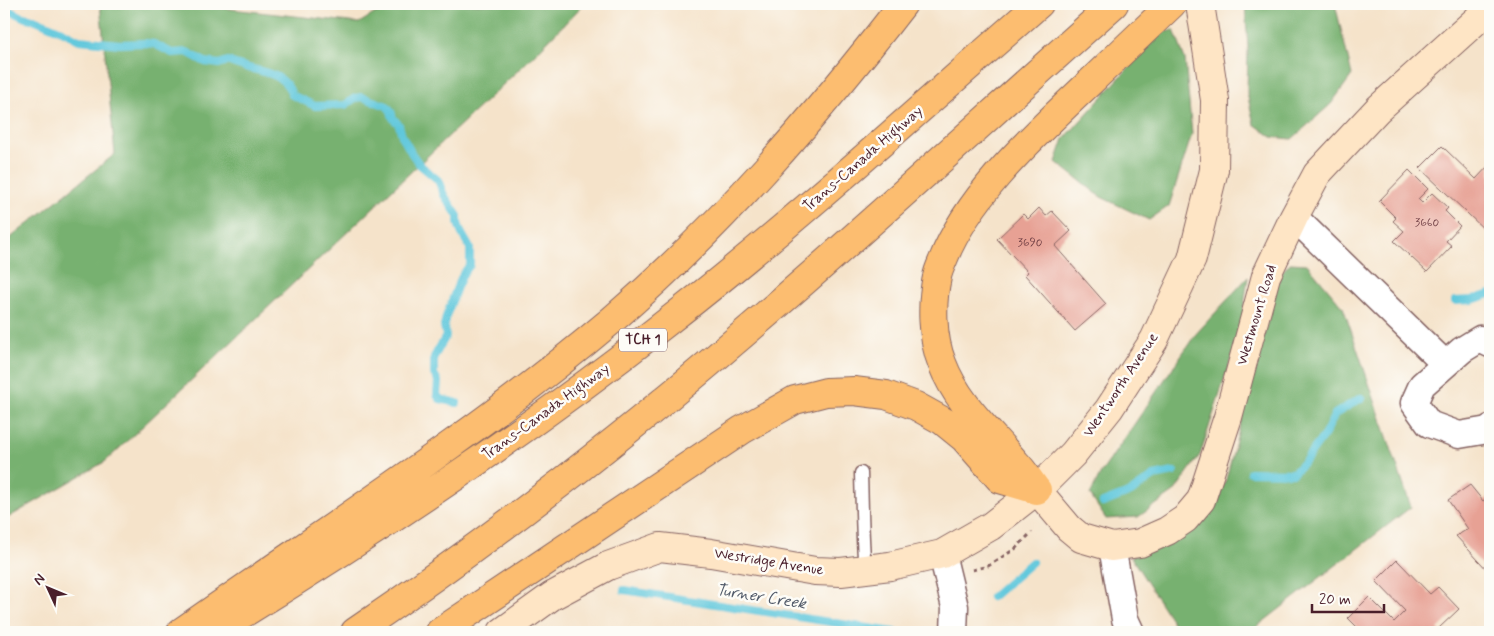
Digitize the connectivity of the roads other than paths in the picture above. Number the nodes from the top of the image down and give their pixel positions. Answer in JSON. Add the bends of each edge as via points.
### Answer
{"nodes":[{"id":1,"x":903,"y":4,"type":"edge"},
{"id":2,"x":1039,"y":4,"type":"edge"},
{"id":3,"x":1114,"y":4,"type":"edge"},
{"id":4,"x":1172,"y":4,"type":"edge"},
{"id":5,"x":1200,"y":4,"type":"edge"},
{"id":6,"x":1490,"y":8,"type":"edge"},
{"id":7,"x":1290,"y":226,"type":"junction"},
{"id":8,"x":1490,"y":344,"type":"edge"},
{"id":9,"x":1439,"y":369,"type":"junction"},
{"id":10,"x":1490,"y":428,"type":"edge"},
{"id":11,"x":861,"y":473,"type":"dead end"},
{"id":12,"x":1037,"y":490,"type":"junction"},
{"id":13,"x":1112,"y":547,"type":"junction"},
{"id":14,"x":944,"y":565,"type":"junction"},
{"id":15,"x":865,"y":570,"type":"junction"},
{"id":16,"x":181,"y":632,"type":"edge"},
{"id":17,"x":213,"y":632,"type":"edge"},
{"id":18,"x":355,"y":632,"type":"edge"},
{"id":19,"x":440,"y":632,"type":"edge"},
{"id":20,"x":502,"y":632,"type":"edge"},
{"id":21,"x":954,"y":632,"type":"edge"},
{"id":22,"x":1131,"y":632,"type":"edge"}],
"edges":[{"from":1,"to":16,"type":"highway","via":[[857,64],[766,170],[666,271],[612,319],[416,470]]},
{"from":2,"to":17,"type":"highway","name":"Trans-Canada Highway","number":"TCH 1","via":[[809,206],[617,360],[430,494]]},
{"from":3,"to":18,"type":"highway","via":[[681,386],[551,491]]},
{"from":4,"to":12,"type":"highway","via":[[1019,153],[985,191],[964,219],[937,276],[933,308],[941,362],[968,410],[1018,464]]},
{"from":5,"to":12,"type":"street","name":"Wentworth Avenue","via":[[1215,100],[1214,170],[1192,259],[1154,340],[1109,409],[1073,454]]},
{"from":6,"to":7,"type":"street","name":"Westmount Road","via":[[1357,130],[1317,174]]},
{"from":7,"to":9,"type":"street"},
{"from":7,"to":13,"type":"street","name":"Westmount Road","via":[[1266,276],[1228,417],[1201,500],[1185,519],[1167,531],[1140,543]]},
{"from":8,"to":9,"type":"street","via":[[1480,339]]},
{"from":9,"to":10,"type":"street","via":[[1422,385],[1414,403],[1429,424],[1459,435]]},
{"from":11,"to":15,"type":"lane"},
{"from":12,"to":13,"type":"street","name":"Westmount Road","via":[[1081,538]]},
{"from":12,"to":14,"type":"street","name":"Westridge Avenue"},
{"from":12,"to":19,"type":"highway","via":[[1000,479],[964,438],[916,406],[886,395],[826,392],[795,400],[742,430]]},
{"from":13,"to":22,"type":"street","via":[[1125,619]]},
{"from":14,"to":15,"type":"street","name":"Westridge Avenue"},
{"from":14,"to":21,"type":"street","via":[[955,608]]},
{"from":15,"to":20,"type":"street","name":"Westridge Avenue","via":[[815,571],[660,547],[608,566],[560,592]]}]}
